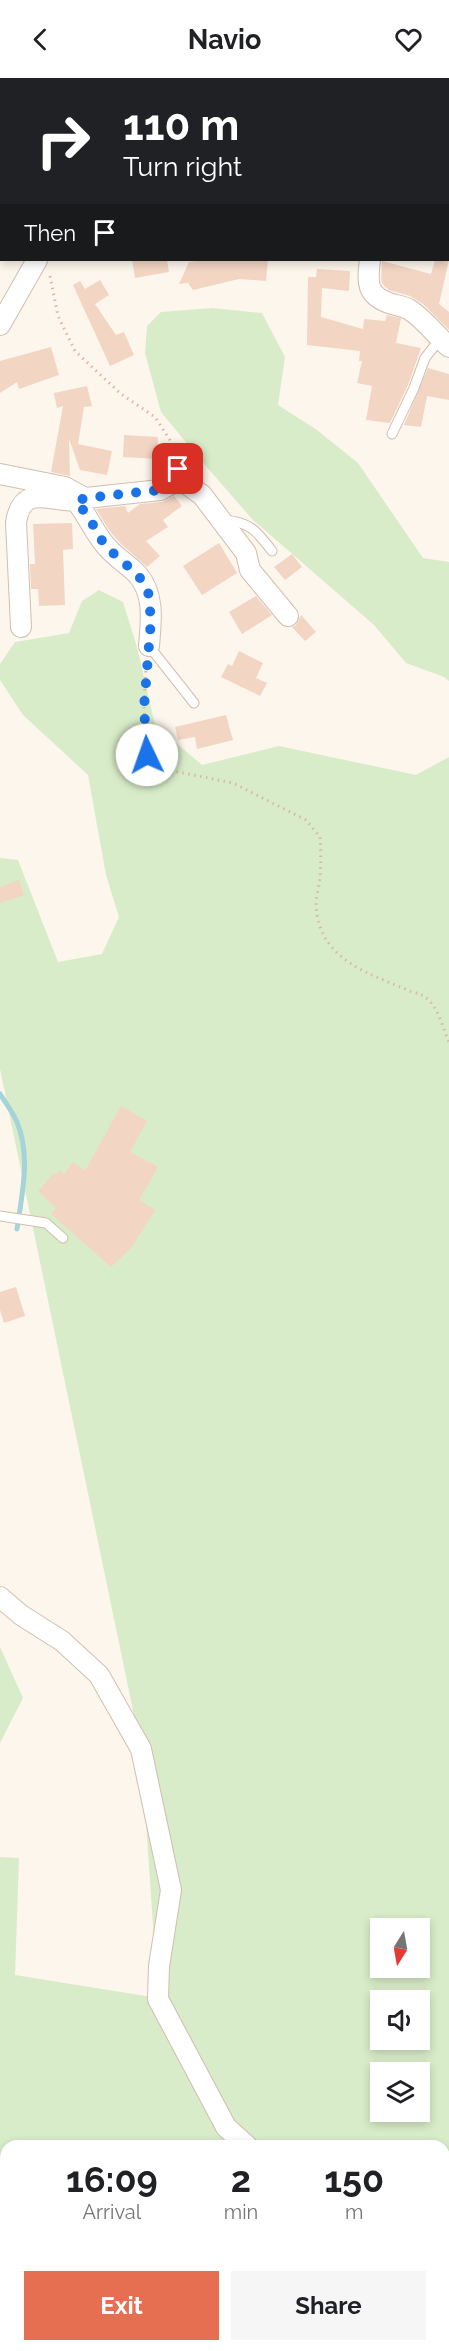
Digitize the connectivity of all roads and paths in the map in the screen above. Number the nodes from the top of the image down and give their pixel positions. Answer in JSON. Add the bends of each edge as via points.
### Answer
{"nodes":[{"id":1,"x":370,"y":261,"type":"edge"},
{"id":2,"x":43,"y":264,"type":"edge"},
{"id":3,"x":0,"y":325,"type":"edge"},
{"id":4,"x":445,"y":343,"type":"edge"},
{"id":5,"x":392,"y":434,"type":"dead end"},
{"id":6,"x":0,"y":474,"type":"edge"},
{"id":7,"x":173,"y":483,"type":"junction"},
{"id":8,"x":81,"y":500,"type":"junction"},
{"id":9,"x":221,"y":519,"type":"junction"},
{"id":10,"x":272,"y":550,"type":"dead end"},
{"id":11,"x":288,"y":615,"type":"dead end"},
{"id":12,"x":21,"y":627,"type":"dead end"},
{"id":13,"x":149,"y":646,"type":"junction"},
{"id":14,"x":194,"y":703,"type":"dead end"},
{"id":15,"x":449,"y":1042,"type":"edge"},
{"id":16,"x":0,"y":1216,"type":"edge"},
{"id":17,"x":63,"y":1238,"type":"dead end"},
{"id":18,"x":0,"y":1597,"type":"edge"},
{"id":19,"x":240,"y":2140,"type":"edge"}],
"edges":[{"from":1,"to":4,"type":"street","via":[[370,290],[379,299],[416,314]]},
{"from":2,"to":3,"type":"street"},
{"from":2,"to":7,"type":"path","via":[[58,316],[75,351],[121,394],[155,417],[171,438],[179,454]]},
{"from":4,"to":5,"type":"lane","via":[[424,358]]},
{"from":6,"to":8,"type":"street","via":[[65,487]]},
{"from":7,"to":8,"type":"street","via":[[160,490]]},
{"from":7,"to":9,"type":"street","via":[[185,483],[202,495]]},
{"from":8,"to":12,"type":"street","via":[[34,496],[20,506],[16,522]]},
{"from":8,"to":13,"type":"street","via":[[105,546],[138,575],[148,590]]},
{"from":9,"to":10,"type":"lane","via":[[254,528]]},
{"from":9,"to":11,"type":"street","via":[[246,553],[250,570]]},
{"from":13,"to":14,"type":"lane"},
{"from":13,"to":15,"type":"path","via":[[144,707],[147,755],[158,768],[232,783],[306,820],[320,837],[316,904],[329,947],[345,961],[433,1003]]},
{"from":16,"to":17,"type":"lane","via":[[46,1223]]},
{"from":18,"to":19,"type":"street","via":[[62,1641],[99,1675],[141,1749],[171,1890],[158,1999],[226,2127]]}]}
